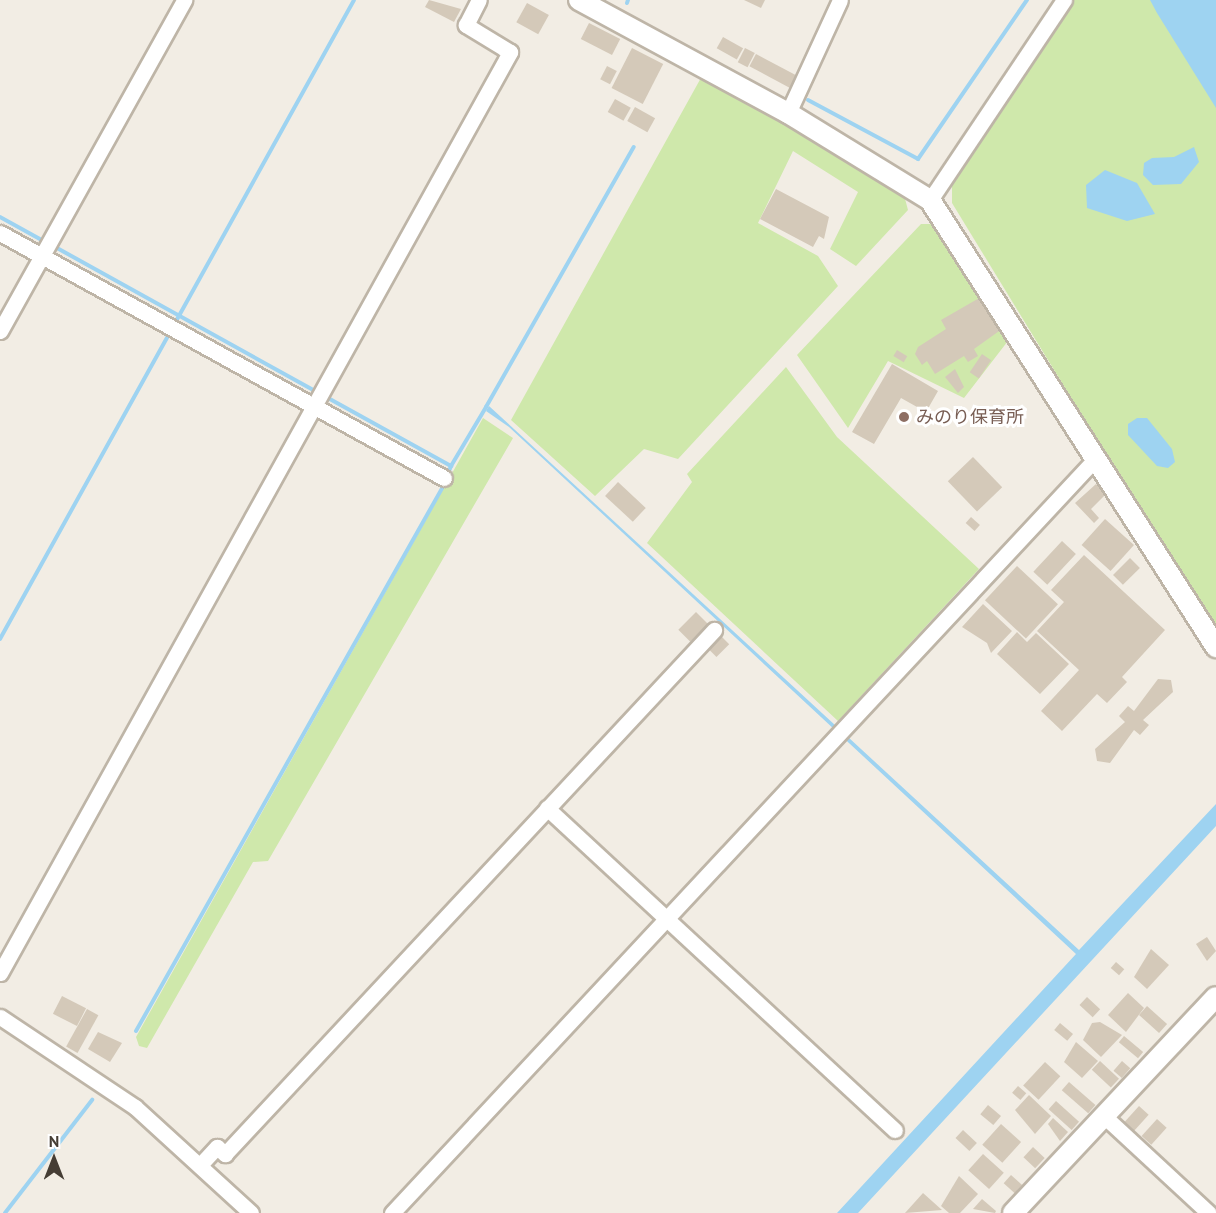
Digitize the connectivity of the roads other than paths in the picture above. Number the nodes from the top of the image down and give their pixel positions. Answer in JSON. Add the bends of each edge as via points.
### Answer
{"nodes":[{"id":1,"x":183,"y":0,"type":"edge"},
{"id":2,"x":479,"y":0,"type":"edge"},
{"id":3,"x":579,"y":0,"type":"edge"},
{"id":4,"x":840,"y":0,"type":"edge"},
{"id":5,"x":1064,"y":0,"type":"edge"},
{"id":6,"x":788,"y":113,"type":"junction"},
{"id":7,"x":930,"y":200,"type":"junction"},
{"id":8,"x":0,"y":233,"type":"edge"},
{"id":9,"x":42,"y":256,"type":"junction"},
{"id":10,"x":0,"y":331,"type":"edge"},
{"id":11,"x":314,"y":405,"type":"junction"},
{"id":12,"x":1096,"y":458,"type":"junction"},
{"id":13,"x":444,"y":478,"type":"dead end"},
{"id":14,"x":714,"y":630,"type":"dead end"},
{"id":15,"x":1216,"y":647,"type":"edge"},
{"id":16,"x":548,"y":808,"type":"junction"},
{"id":17,"x":666,"y":918,"type":"junction"},
{"id":18,"x":0,"y":973,"type":"edge"},
{"id":19,"x":1216,"y":997,"type":"edge"},
{"id":20,"x":0,"y":1017,"type":"edge"},
{"id":21,"x":1104,"y":1115,"type":"junction"},
{"id":22,"x":895,"y":1130,"type":"dead end"},
{"id":23,"x":200,"y":1165,"type":"junction"},
{"id":24,"x":251,"y":1213,"type":"edge"},
{"id":25,"x":392,"y":1213,"type":"edge"},
{"id":26,"x":1013,"y":1213,"type":"edge"},
{"id":27,"x":1209,"y":1213,"type":"edge"}],
"edges":[{"from":1,"to":9,"type":"street"},
{"from":2,"to":11,"type":"street","via":[[466,25],[510,52]]},
{"from":3,"to":6,"type":"street"},
{"from":4,"to":6,"type":"street"},
{"from":5,"to":7,"type":"street"},
{"from":6,"to":7,"type":"street"},
{"from":7,"to":12,"type":"street"},
{"from":8,"to":9,"type":"street"},
{"from":9,"to":10,"type":"street"},
{"from":9,"to":11,"type":"street"},
{"from":11,"to":13,"type":"street"},
{"from":11,"to":18,"type":"street"},
{"from":12,"to":15,"type":"street"},
{"from":12,"to":17,"type":"street"},
{"from":14,"to":16,"type":"street"},
{"from":16,"to":17,"type":"street"},
{"from":16,"to":23,"type":"street","via":[[225,1154],[217,1147]]},
{"from":17,"to":22,"type":"street"},
{"from":17,"to":25,"type":"street"},
{"from":19,"to":21,"type":"street"},
{"from":20,"to":23,"type":"street","via":[[105,1084]]},
{"from":21,"to":26,"type":"street"},
{"from":21,"to":27,"type":"street"},
{"from":23,"to":24,"type":"street"}]}
